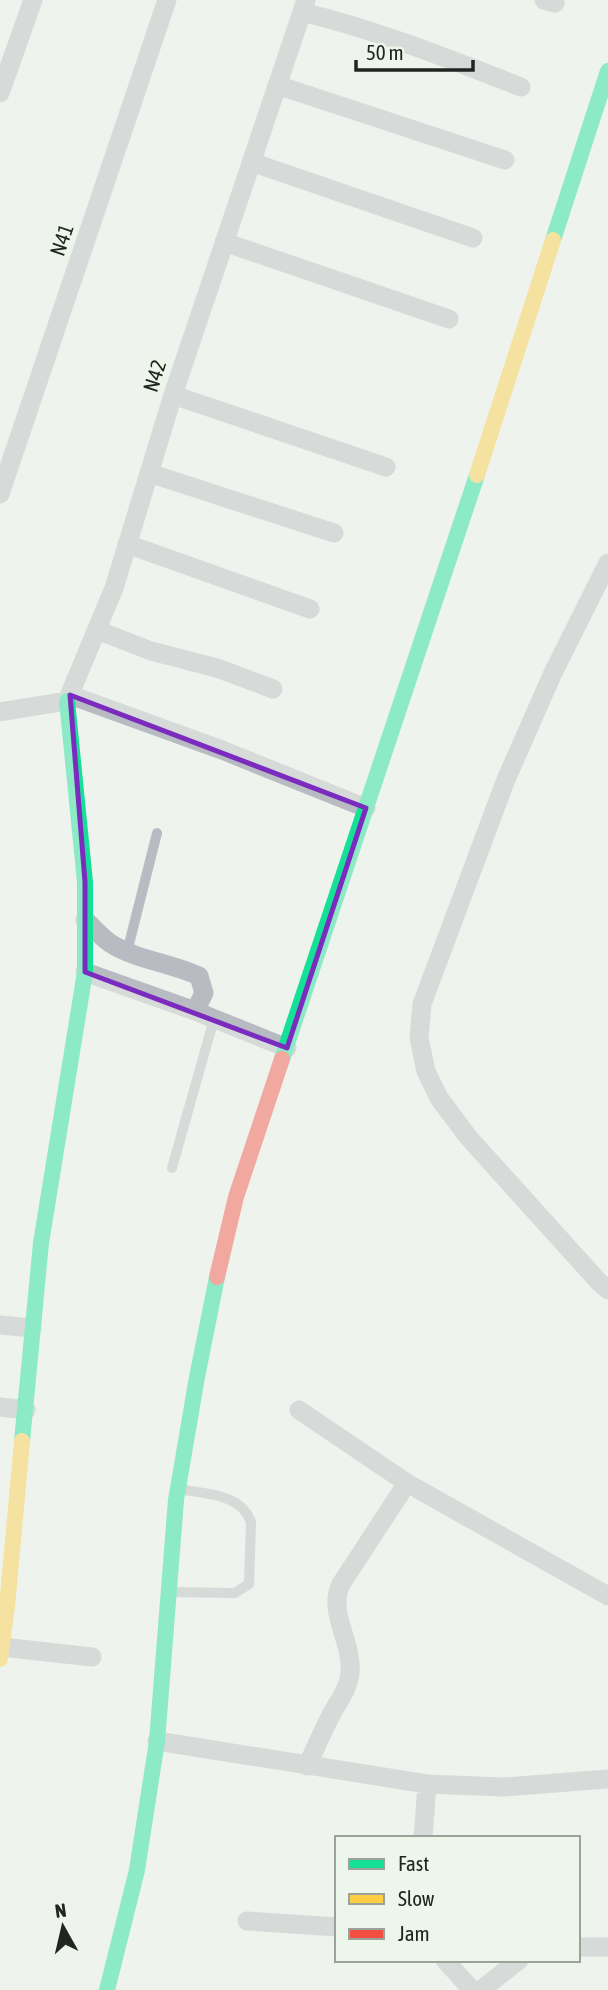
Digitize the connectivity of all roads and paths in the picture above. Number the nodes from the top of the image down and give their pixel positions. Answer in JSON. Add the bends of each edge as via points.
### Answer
{"nodes":[{"id":1,"x":33,"y":0,"type":"edge"},
{"id":2,"x":166,"y":0,"type":"edge"},
{"id":3,"x":304,"y":6,"type":"edge"},
{"id":4,"x":608,"y":71,"type":"edge"},
{"id":5,"x":277,"y":85,"type":"junction"},
{"id":6,"x":521,"y":87,"type":"dead end"},
{"id":7,"x":0,"y":93,"type":"edge"},
{"id":8,"x":505,"y":160,"type":"dead end"},
{"id":9,"x":251,"y":162,"type":"junction"},
{"id":10,"x":473,"y":238,"type":"dead end"},
{"id":11,"x":225,"y":242,"type":"junction"},
{"id":12,"x":449,"y":319,"type":"dead end"},
{"id":13,"x":173,"y":395,"type":"junction"},
{"id":14,"x":386,"y":467,"type":"dead end"},
{"id":15,"x":149,"y":473,"type":"junction"},
{"id":16,"x":0,"y":494,"type":"edge"},
{"id":17,"x":334,"y":533,"type":"dead end"},
{"id":18,"x":127,"y":544,"type":"junction"},
{"id":19,"x":608,"y":563,"type":"edge"},
{"id":20,"x":310,"y":609,"type":"dead end"},
{"id":21,"x":97,"y":630,"type":"junction"},
{"id":22,"x":274,"y":689,"type":"dead end"},
{"id":23,"x":68,"y":698,"type":"junction"},
{"id":24,"x":0,"y":712,"type":"edge"},
{"id":25,"x":366,"y":808,"type":"junction"},
{"id":26,"x":156,"y":833,"type":"dead end"},
{"id":27,"x":85,"y":920,"type":"junction"},
{"id":28,"x":127,"y":951,"type":"junction"},
{"id":29,"x":85,"y":972,"type":"junction"},
{"id":30,"x":195,"y":1011,"type":"junction"},
{"id":31,"x":214,"y":1019,"type":"junction"},
{"id":32,"x":287,"y":1048,"type":"junction"},
{"id":33,"x":172,"y":1168,"type":"dead end"},
{"id":34,"x":608,"y":1290,"type":"edge"},
{"id":35,"x":0,"y":1325,"type":"edge"},
{"id":36,"x":32,"y":1328,"type":"junction"},
{"id":37,"x":0,"y":1407,"type":"edge"},
{"id":38,"x":26,"y":1410,"type":"junction"},
{"id":39,"x":299,"y":1410,"type":"dead end"},
{"id":40,"x":10,"y":1480,"type":"edge"},
{"id":41,"x":407,"y":1483,"type":"junction"},
{"id":42,"x":178,"y":1489,"type":"junction"},
{"id":43,"x":6,"y":1566,"type":"edge"},
{"id":44,"x":167,"y":1592,"type":"junction"},
{"id":45,"x":608,"y":1596,"type":"edge"},
{"id":46,"x":1,"y":1651,"type":"edge"},
{"id":47,"x":92,"y":1657,"type":"dead end"},
{"id":48,"x":157,"y":1741,"type":"junction"},
{"id":49,"x":307,"y":1766,"type":"junction"},
{"id":50,"x":608,"y":1779,"type":"edge"},
{"id":51,"x":427,"y":1784,"type":"junction"},
{"id":52,"x":423,"y":1836,"type":"edge"},
{"id":53,"x":247,"y":1921,"type":"dead end"},
{"id":54,"x":335,"y":1927,"type":"edge"},
{"id":55,"x":580,"y":1947,"type":"edge"},
{"id":56,"x":608,"y":1947,"type":"edge"},
{"id":57,"x":446,"y":1962,"type":"edge"},
{"id":58,"x":516,"y":1962,"type":"edge"},
{"id":59,"x":107,"y":1990,"type":"edge"},
{"id":60,"x":472,"y":1990,"type":"edge"},
{"id":61,"x":481,"y":1990,"type":"edge"}],
"edges":[{"from":1,"to":7,"type":"street"},
{"from":2,"to":16,"type":"street","name":"N41"},
{"from":3,"to":5,"type":"street","name":"N42"},
{"from":3,"to":6,"type":"street"},
{"from":4,"to":25,"type":"street"},
{"from":5,"to":8,"type":"street"},
{"from":5,"to":9,"type":"street","name":"N42"},
{"from":9,"to":10,"type":"street"},
{"from":9,"to":11,"type":"street","name":"N42"},
{"from":11,"to":12,"type":"street"},
{"from":11,"to":13,"type":"street","name":"N42"},
{"from":13,"to":14,"type":"street"},
{"from":13,"to":15,"type":"street","name":"N42"},
{"from":15,"to":17,"type":"street"},
{"from":15,"to":18,"type":"street","name":"N42"},
{"from":18,"to":20,"type":"street"},
{"from":18,"to":21,"type":"street","name":"N42"},
{"from":19,"to":34,"type":"street","via":[[505,782],[422,1004],[419,1038],[426,1071],[439,1098],[469,1138]]},
{"from":21,"to":22,"type":"street"},
{"from":21,"to":23,"type":"street","name":"N42"},
{"from":23,"to":24,"type":"street"},
{"from":23,"to":25,"type":"street","via":[[222,750]]},
{"from":23,"to":27,"type":"street"},
{"from":25,"to":32,"type":"street"},
{"from":26,"to":28,"type":"lane"},
{"from":27,"to":28,"type":"street","via":[[108,942]]},
{"from":27,"to":29,"type":"street"},
{"from":28,"to":30,"type":"street","via":[[200,976],[204,993]]},
{"from":29,"to":30,"type":"street"},
{"from":29,"to":36,"type":"street","via":[[41,1243]]},
{"from":30,"to":31,"type":"street"},
{"from":31,"to":32,"type":"street"},
{"from":31,"to":33,"type":"lane"},
{"from":32,"to":42,"type":"street","via":[[236,1197],[221,1256]]},
{"from":35,"to":36,"type":"street"},
{"from":36,"to":38,"type":"street"},
{"from":37,"to":38,"type":"street"},
{"from":38,"to":40,"type":"street"},
{"from":39,"to":41,"type":"street"},
{"from":40,"to":43,"type":"street"},
{"from":41,"to":45,"type":"street"},
{"from":41,"to":49,"type":"street","via":[[337,1593],[335,1602],[349,1653],[348,1684]]},
{"from":42,"to":44,"type":"street"},
{"from":42,"to":44,"type":"lane","via":[[230,1499],[249,1515],[249,1584],[235,1593]]},
{"from":43,"to":46,"type":"street"},
{"from":44,"to":48,"type":"street"},
{"from":46,"to":47,"type":"street"},
{"from":48,"to":49,"type":"street"},
{"from":48,"to":59,"type":"street","via":[[137,1870]]},
{"from":49,"to":51,"type":"street"},
{"from":50,"to":51,"type":"street","via":[[504,1787]]},
{"from":51,"to":52,"type":"street"},
{"from":53,"to":54,"type":"street"},
{"from":55,"to":56,"type":"street"},
{"from":57,"to":60,"type":"street"},
{"from":58,"to":61,"type":"street"}]}
